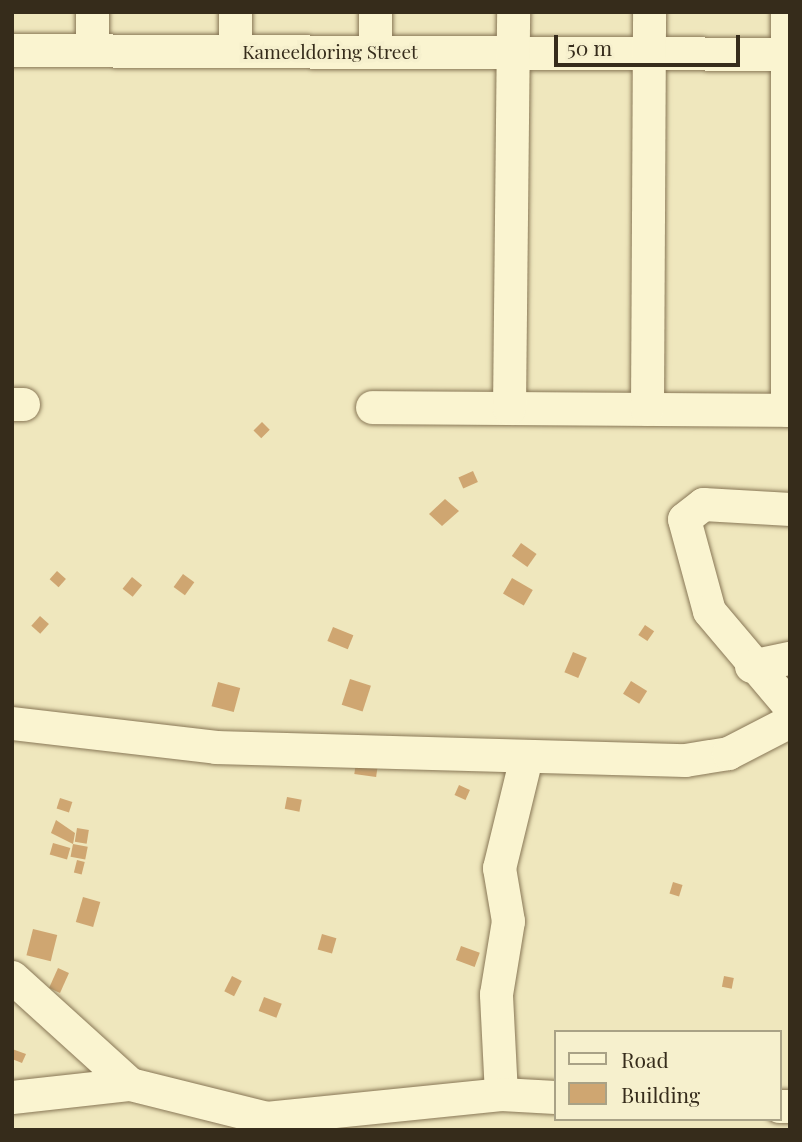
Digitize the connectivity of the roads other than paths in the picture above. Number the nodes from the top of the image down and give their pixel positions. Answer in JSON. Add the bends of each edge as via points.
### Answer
{"nodes":[{"id":1,"x":92,"y":12,"type":"edge"},
{"id":2,"x":236,"y":12,"type":"edge"},
{"id":3,"x":375,"y":12,"type":"edge"},
{"id":4,"x":513,"y":12,"type":"edge"},
{"id":5,"x":649,"y":12,"type":"edge"},
{"id":6,"x":787,"y":12,"type":"edge"},
{"id":7,"x":12,"y":50,"type":"edge"},
{"id":8,"x":92,"y":50,"type":"junction"},
{"id":9,"x":235,"y":51,"type":"junction"},
{"id":10,"x":374,"y":52,"type":"junction"},
{"id":11,"x":513,"y":53,"type":"junction"},
{"id":12,"x":648,"y":54,"type":"junction"},
{"id":13,"x":789,"y":54,"type":"edge"},
{"id":14,"x":372,"y":407,"type":"dead end"},
{"id":15,"x":509,"y":408,"type":"junction"},
{"id":16,"x":647,"y":409,"type":"junction"},
{"id":17,"x":788,"y":410,"type":"edge"},
{"id":18,"x":790,"y":509,"type":"edge"},
{"id":19,"x":790,"y":658,"type":"edge"},
{"id":20,"x":751,"y":666,"type":"junction"},
{"id":21,"x":790,"y":707,"type":"edge"},
{"id":22,"x":790,"y":721,"type":"edge"},
{"id":23,"x":12,"y":723,"type":"edge"},
{"id":24,"x":526,"y":757,"type":"junction"},
{"id":25,"x":12,"y":977,"type":"edge"},
{"id":26,"x":130,"y":1084,"type":"junction"},
{"id":27,"x":502,"y":1094,"type":"junction"},
{"id":28,"x":12,"y":1097,"type":"edge"},
{"id":29,"x":554,"y":1097,"type":"edge"},
{"id":30,"x":302,"y":1123,"type":"edge"}],
"edges":[{"from":1,"to":8,"type":"street"},
{"from":2,"to":9,"type":"street"},
{"from":3,"to":10,"type":"street"},
{"from":4,"to":11,"type":"street"},
{"from":5,"to":12,"type":"street"},
{"from":6,"to":13,"type":"street"},
{"from":7,"to":8,"type":"street","name":"Kameeldoring Street"},
{"from":8,"to":9,"type":"street","name":"Kameeldoring Street"},
{"from":9,"to":10,"type":"street","name":"Kameeldoring Street"},
{"from":10,"to":11,"type":"street","name":"Kameeldoring Street"},
{"from":11,"to":12,"type":"street","name":"Kameeldoring Street"},
{"from":11,"to":15,"type":"street"},
{"from":12,"to":13,"type":"street","name":"Kameeldoring Street"},
{"from":12,"to":16,"type":"street"},
{"from":13,"to":17,"type":"street"},
{"from":14,"to":15,"type":"street"},
{"from":15,"to":16,"type":"street"},
{"from":16,"to":17,"type":"street"},
{"from":18,"to":20,"type":"street","via":[[703,504],[684,519],[709,611]]},
{"from":19,"to":20,"type":"street"},
{"from":20,"to":21,"type":"street"},
{"from":22,"to":24,"type":"street","via":[[710,759]]},
{"from":23,"to":24,"type":"street","via":[[215,747]]},
{"from":24,"to":27,"type":"street","via":[[499,868],[508,921],[496,994]]},
{"from":25,"to":26,"type":"street"},
{"from":26,"to":28,"type":"street"},
{"from":26,"to":30,"type":"street","via":[[254,1116]]},
{"from":27,"to":29,"type":"street"},
{"from":27,"to":30,"type":"street","via":[[350,1106]]}]}
